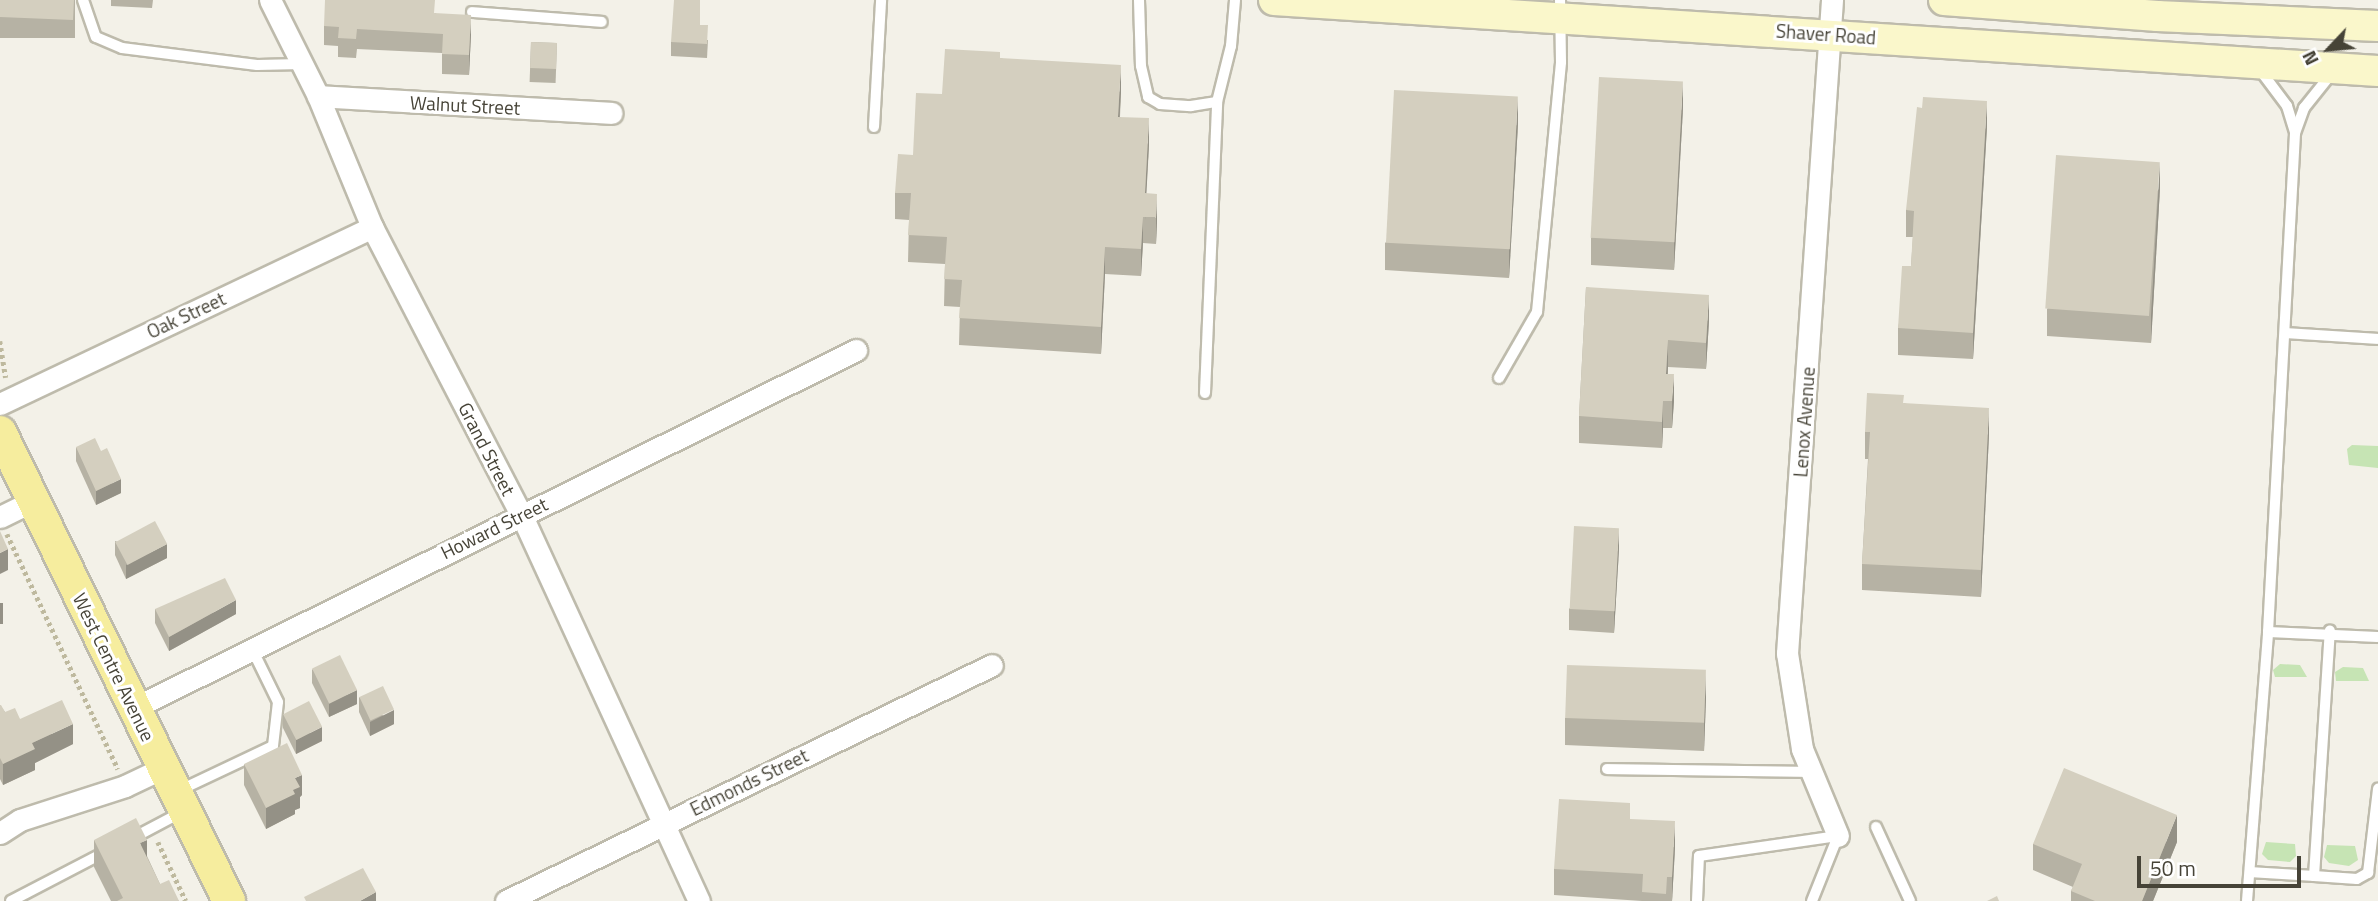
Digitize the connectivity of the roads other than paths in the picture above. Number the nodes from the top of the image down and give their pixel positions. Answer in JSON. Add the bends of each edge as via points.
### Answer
{"nodes":[{"id":1,"x":83,"y":0,"type":"edge"},
{"id":2,"x":270,"y":0,"type":"edge"},
{"id":3,"x":881,"y":0,"type":"edge"},
{"id":4,"x":1139,"y":0,"type":"edge"},
{"id":5,"x":1235,"y":0,"type":"edge"},
{"id":6,"x":1274,"y":0,"type":"edge"},
{"id":7,"x":1832,"y":0,"type":"edge"},
{"id":8,"x":1944,"y":0,"type":"edge"},
{"id":9,"x":2019,"y":3,"type":"edge"},
{"id":10,"x":1559,"y":8,"type":"edge"},
{"id":11,"x":472,"y":12,"type":"edge"},
{"id":12,"x":602,"y":22,"type":"dead end"},
{"id":13,"x":2378,"y":26,"type":"edge"},
{"id":14,"x":1829,"y":35,"type":"junction"},
{"id":15,"x":2250,"y":62,"type":"junction"},
{"id":16,"x":302,"y":64,"type":"junction"},
{"id":17,"x":2336,"y":68,"type":"junction"},
{"id":18,"x":2378,"y":71,"type":"edge"},
{"id":19,"x":318,"y":96,"type":"junction"},
{"id":20,"x":1217,"y":102,"type":"junction"},
{"id":21,"x":612,"y":113,"type":"dead end"},
{"id":22,"x":874,"y":127,"type":"dead end"},
{"id":23,"x":2295,"y":134,"type":"junction"},
{"id":24,"x":372,"y":227,"type":"junction"},
{"id":25,"x":2286,"y":333,"type":"junction"},
{"id":26,"x":2378,"y":339,"type":"edge"},
{"id":27,"x":856,"y":350,"type":"dead end"},
{"id":28,"x":1499,"y":378,"type":"dead end"},
{"id":29,"x":1205,"y":393,"type":"dead end"},
{"id":30,"x":7,"y":400,"type":"edge"},
{"id":31,"x":0,"y":432,"type":"edge"},
{"id":32,"x":9,"y":473,"type":"edge"},
{"id":33,"x":33,"y":500,"type":"junction"},
{"id":34,"x":521,"y":514,"type":"junction"},
{"id":35,"x":3,"y":525,"type":"edge"},
{"id":36,"x":2330,"y":631,"type":"junction"},
{"id":37,"x":2268,"y":632,"type":"junction"},
{"id":38,"x":2378,"y":637,"type":"edge"},
{"id":39,"x":252,"y":649,"type":"junction"},
{"id":40,"x":992,"y":664,"type":"dead end"},
{"id":41,"x":134,"y":708,"type":"junction"},
{"id":42,"x":1607,"y":769,"type":"dead end"},
{"id":43,"x":1810,"y":772,"type":"junction"},
{"id":44,"x":2378,"y":789,"type":"edge"},
{"id":45,"x":174,"y":790,"type":"junction"},
{"id":46,"x":661,"y":825,"type":"junction"},
{"id":47,"x":1875,"y":827,"type":"dead end"},
{"id":48,"x":0,"y":833,"type":"edge"},
{"id":49,"x":1838,"y":836,"type":"junction"},
{"id":50,"x":2250,"y":872,"type":"junction"},
{"id":51,"x":2314,"y":876,"type":"junction"},
{"id":52,"x":11,"y":901,"type":"edge"},
{"id":53,"x":229,"y":901,"type":"edge"},
{"id":54,"x":506,"y":901,"type":"edge"},
{"id":55,"x":699,"y":901,"type":"edge"},
{"id":56,"x":1697,"y":901,"type":"edge"},
{"id":57,"x":1812,"y":901,"type":"edge"},
{"id":58,"x":1910,"y":901,"type":"edge"},
{"id":59,"x":2247,"y":901,"type":"edge"}],
"edges":[{"from":1,"to":16,"type":"lane","via":[[96,37],[122,48],[257,65]]},
{"from":2,"to":16,"type":"street","name":"Grand Street"},
{"from":3,"to":22,"type":"lane"},
{"from":4,"to":20,"type":"lane","via":[[1141,66],[1148,97],[1160,104]]},
{"from":5,"to":20,"type":"lane","via":[[1231,46]]},
{"from":6,"to":10,"type":"main road","name":"Shaver Road"},
{"from":7,"to":14,"type":"street","name":"Lenox Avenue"},
{"from":8,"to":9,"type":"main road"},
{"from":9,"to":13,"type":"main road"},
{"from":10,"to":14,"type":"main road","name":"Shaver Road"},
{"from":10,"to":28,"type":"lane","via":[[1561,62],[1537,312]]},
{"from":11,"to":12,"type":"lane"},
{"from":14,"to":15,"type":"main road","name":"Shaver Road"},
{"from":14,"to":43,"type":"street","name":"Lenox Avenue","via":[[1787,653],[1793,706]]},
{"from":15,"to":17,"type":"main road","name":"Shaver Road"},
{"from":15,"to":23,"type":"lane","via":[[2280,94]]},
{"from":16,"to":19,"type":"street","name":"Grand Street"},
{"from":17,"to":18,"type":"main road","name":"Shaver Road"},
{"from":17,"to":23,"type":"lane","via":[[2304,108]]},
{"from":19,"to":21,"type":"street","name":"Walnut Street"},
{"from":19,"to":24,"type":"street","name":"Grand Street"},
{"from":20,"to":29,"type":"lane"},
{"from":23,"to":25,"type":"lane"},
{"from":24,"to":30,"type":"street","name":"Oak Street"},
{"from":24,"to":34,"type":"street","name":"Grand Street"},
{"from":25,"to":26,"type":"lane"},
{"from":25,"to":37,"type":"lane"},
{"from":27,"to":34,"type":"street","name":"Howard Street"},
{"from":31,"to":32,"type":"main road","name":"West Centre Avenue"},
{"from":32,"to":33,"type":"main road","name":"West Centre Avenue"},
{"from":33,"to":35,"type":"street"},
{"from":33,"to":41,"type":"main road","name":"West Centre Avenue"},
{"from":34,"to":39,"type":"street","name":"Howard Street"},
{"from":34,"to":46,"type":"street","name":"Grand Street"},
{"from":36,"to":37,"type":"lane"},
{"from":36,"to":38,"type":"lane"},
{"from":36,"to":51,"type":"lane"},
{"from":37,"to":50,"type":"lane"},
{"from":39,"to":41,"type":"street","name":"Howard Street"},
{"from":39,"to":45,"type":"lane","via":[[278,702],[273,746]]},
{"from":40,"to":46,"type":"street","name":"Edmonds Street"},
{"from":41,"to":45,"type":"main road","name":"West Centre Avenue"},
{"from":42,"to":43,"type":"lane"},
{"from":43,"to":49,"type":"street","name":"Lenox Avenue"},
{"from":44,"to":51,"type":"lane","via":[[2368,873],[2357,878]]},
{"from":45,"to":48,"type":"street","via":[[125,786],[20,820]]},
{"from":45,"to":52,"type":"lane","via":[[152,829]]},
{"from":45,"to":53,"type":"main road","name":"West Centre Avenue"},
{"from":46,"to":54,"type":"street","name":"Edmonds Street"},
{"from":46,"to":55,"type":"street","name":"Grand Street"},
{"from":47,"to":58,"type":"lane"},
{"from":49,"to":56,"type":"lane","via":[[1699,856]]},
{"from":49,"to":57,"type":"lane"},
{"from":50,"to":51,"type":"lane"},
{"from":50,"to":59,"type":"lane"}]}
